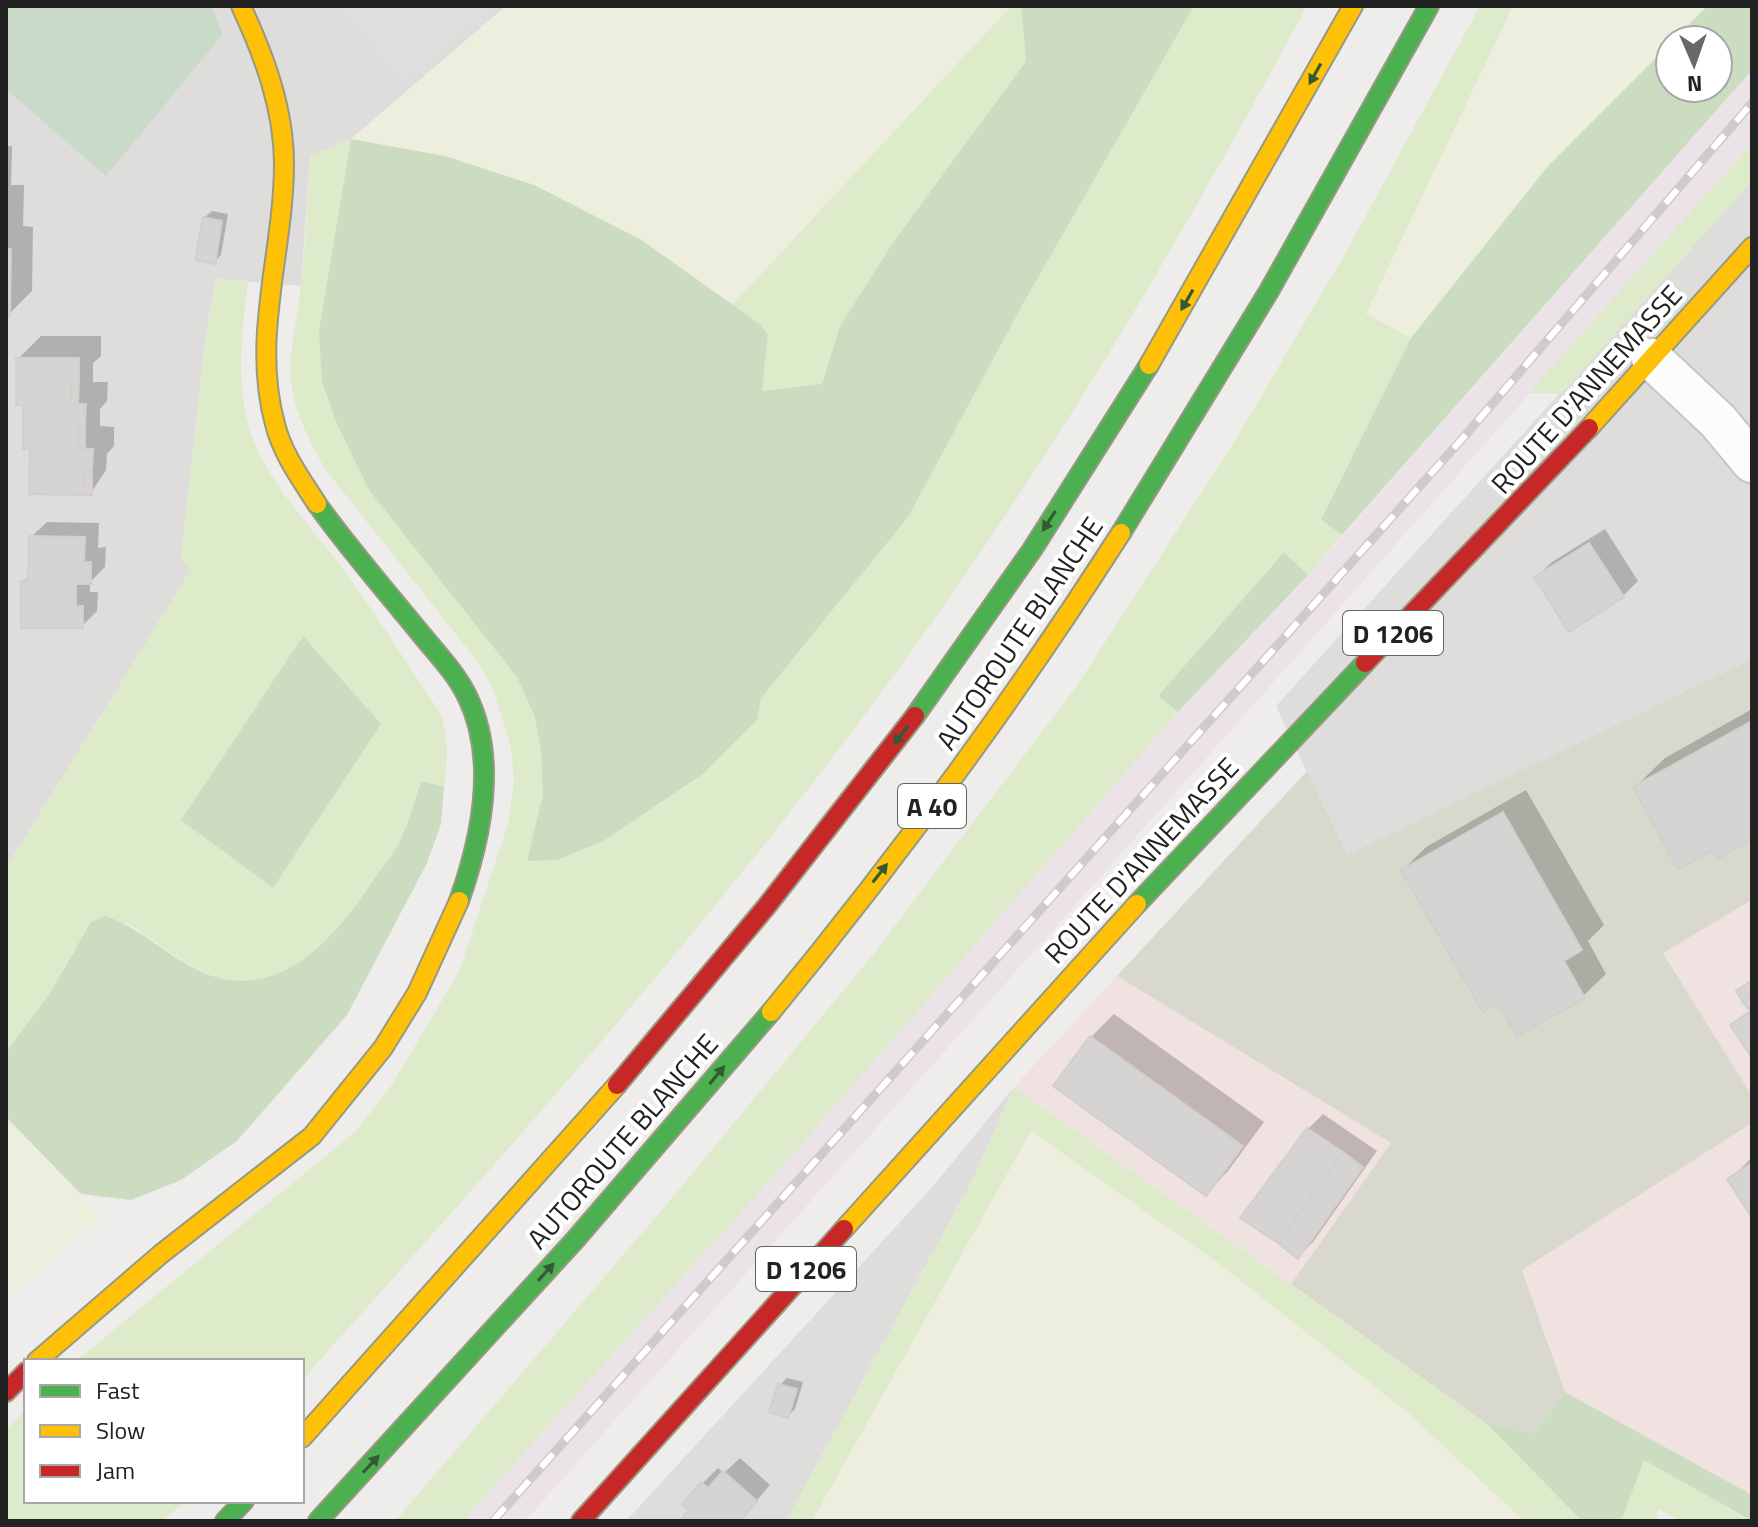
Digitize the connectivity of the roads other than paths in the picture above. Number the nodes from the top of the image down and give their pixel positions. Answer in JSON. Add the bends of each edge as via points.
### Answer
{"nodes":[{"id":1,"x":241,"y":6,"type":"edge"},
{"id":2,"x":1353,"y":6,"type":"edge"},
{"id":3,"x":1429,"y":6,"type":"edge"},
{"id":4,"x":1752,"y":247,"type":"edge"},
{"id":5,"x":1652,"y":359,"type":"junction"},
{"id":6,"x":1752,"y":462,"type":"edge"},
{"id":7,"x":39,"y":1359,"type":"edge"},
{"id":8,"x":24,"y":1374,"type":"edge"},
{"id":9,"x":6,"y":1392,"type":"edge"},
{"id":10,"x":304,"y":1436,"type":"edge"},
{"id":11,"x":242,"y":1503,"type":"edge"},
{"id":12,"x":225,"y":1521,"type":"edge"},
{"id":13,"x":318,"y":1521,"type":"edge"},
{"id":14,"x":581,"y":1521,"type":"edge"}],
"edges":[{"from":1,"to":7,"type":"main road","via":[[278,106],[284,160],[265,369],[275,428],[311,493],[469,699],[486,766],[485,815],[460,896],[423,984],[354,1089],[310,1139],[204,1219]]},
{"from":2,"to":10,"type":"main road","name":"AUTOROUTE BLANCHE","number":"A 40","one_way":true,"via":[[1151,362],[914,719],[582,1129]]},
{"from":13,"to":3,"type":"main road","name":"AUTOROUTE BLANCHE","number":"A 40","one_way":true,"via":[[511,1312],[702,1093],[973,752],[1210,395],[1324,201]]},
{"from":4,"to":5,"type":"main road","name":"ROUTE D'ANNEMASSE","number":"D 1206"},
{"from":5,"to":6,"type":"street","via":[[1718,421]]},
{"from":5,"to":14,"type":"main road","name":"ROUTE D'ANNEMASSE","number":"D 1206","via":[[1122,920]]},
{"from":8,"to":9,"type":"main road"},
{"from":11,"to":12,"type":"main road"}]}
